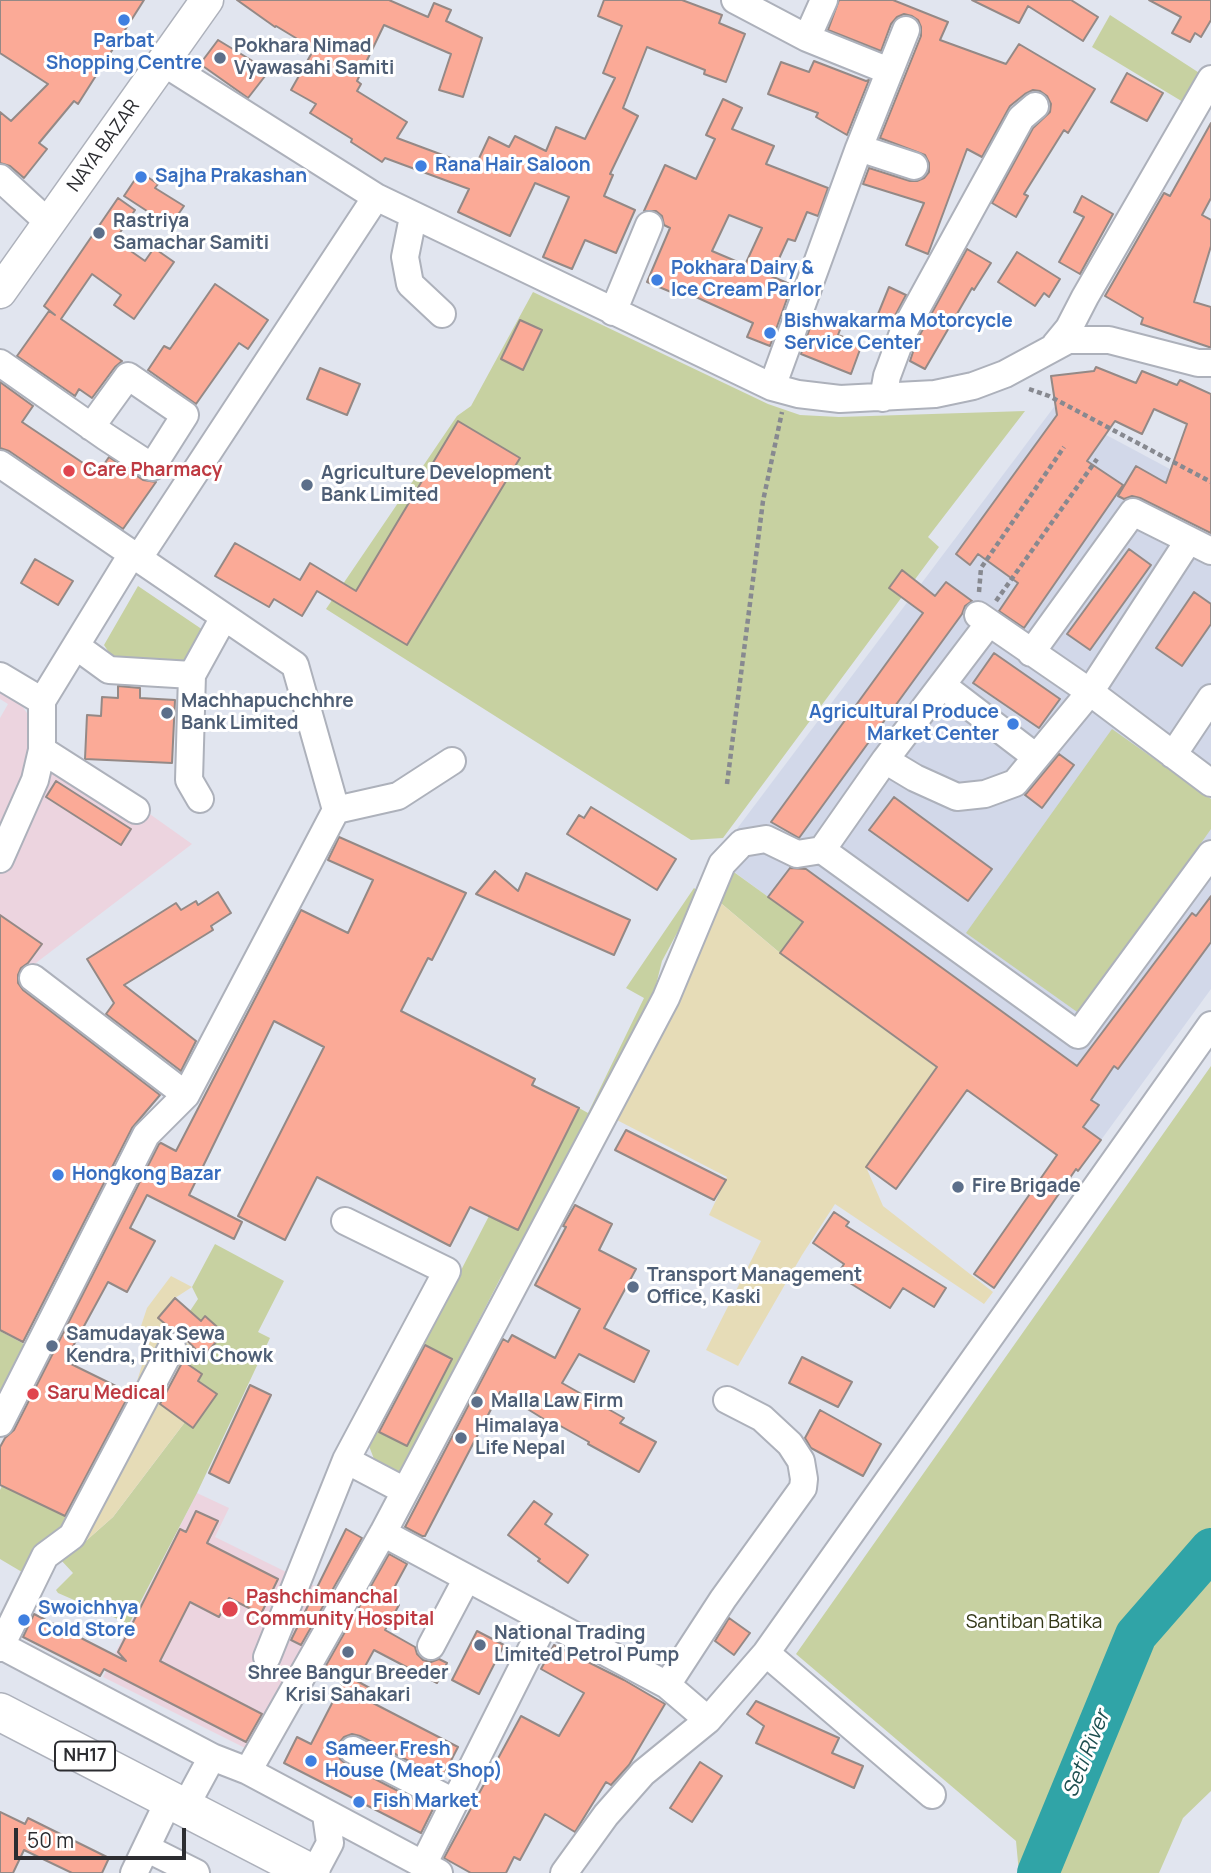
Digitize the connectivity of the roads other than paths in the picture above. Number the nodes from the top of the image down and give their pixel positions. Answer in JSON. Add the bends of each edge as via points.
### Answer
{"nodes":[{"id":1,"x":207,"y":0,"type":"edge"},
{"id":2,"x":735,"y":0,"type":"edge"},
{"id":3,"x":824,"y":0,"type":"edge"},
{"id":4,"x":905,"y":30,"type":"dead end"},
{"id":5,"x":807,"y":38,"type":"junction"},
{"id":6,"x":164,"y":63,"type":"junction"},
{"id":7,"x":889,"y":71,"type":"junction"},
{"id":8,"x":1211,"y":79,"type":"edge"},
{"id":9,"x":1035,"y":106,"type":"dead end"},
{"id":10,"x":859,"y":148,"type":"junction"},
{"id":11,"x":914,"y":166,"type":"dead end"},
{"id":12,"x":0,"y":178,"type":"edge"},
{"id":13,"x":376,"y":198,"type":"junction"},
{"id":14,"x":413,"y":217,"type":"junction"},
{"id":15,"x":48,"y":222,"type":"junction"},
{"id":16,"x":649,"y":225,"type":"dead end"},
{"id":17,"x":0,"y":292,"type":"edge"},
{"id":18,"x":613,"y":312,"type":"junction"},
{"id":19,"x":442,"y":314,"type":"dead end"},
{"id":20,"x":1055,"y":345,"type":"junction"},
{"id":21,"x":0,"y":363,"type":"edge"},
{"id":22,"x":1211,"y":363,"type":"edge"},
{"id":23,"x":779,"y":388,"type":"junction"},
{"id":24,"x":883,"y":398,"type":"junction"},
{"id":25,"x":92,"y":427,"type":"dead end"},
{"id":26,"x":0,"y":464,"type":"edge"},
{"id":27,"x":1200,"y":545,"type":"edge"},
{"id":28,"x":135,"y":556,"type":"junction"},
{"id":29,"x":224,"y":617,"type":"junction"},
{"id":30,"x":76,"y":646,"type":"junction"},
{"id":31,"x":1031,"y":653,"type":"junction"},
{"id":32,"x":192,"y":675,"type":"junction"},
{"id":33,"x":0,"y":676,"type":"edge"},
{"id":34,"x":942,"y":685,"type":"junction"},
{"id":35,"x":1090,"y":692,"type":"junction"},
{"id":36,"x":1211,"y":698,"type":"edge"},
{"id":37,"x":42,"y":701,"type":"junction"},
{"id":38,"x":41,"y":750,"type":"junction"},
{"id":39,"x":1173,"y":755,"type":"junction"},
{"id":40,"x":1036,"y":757,"type":"junction"},
{"id":41,"x":885,"y":760,"type":"junction"},
{"id":42,"x":452,"y":761,"type":"dead end"},
{"id":43,"x":1211,"y":783,"type":"edge"},
{"id":44,"x":200,"y":799,"type":"dead end"},
{"id":45,"x":136,"y":810,"type":"dead end"},
{"id":46,"x":336,"y":810,"type":"junction"},
{"id":47,"x":821,"y":850,"type":"junction"},
{"id":48,"x":1211,"y":854,"type":"edge"},
{"id":49,"x":0,"y":859,"type":"edge"},
{"id":50,"x":33,"y":978,"type":"dead end"},
{"id":51,"x":1211,"y":1024,"type":"edge"},
{"id":52,"x":186,"y":1095,"type":"junction"},
{"id":53,"x":345,"y":1221,"type":"dead end"},
{"id":54,"x":172,"y":1347,"type":"dead end"},
{"id":55,"x":727,"y":1400,"type":"dead end"},
{"id":56,"x":0,"y":1423,"type":"edge"},
{"id":57,"x":346,"y":1460,"type":"junction"},
{"id":58,"x":405,"y":1491,"type":"junction"},
{"id":59,"x":383,"y":1533,"type":"junction"},
{"id":60,"x":467,"y":1578,"type":"junction"},
{"id":61,"x":546,"y":1620,"type":"junction"},
{"id":62,"x":0,"y":1646,"type":"edge"},
{"id":63,"x":431,"y":1646,"type":"dead end"},
{"id":64,"x":766,"y":1653,"type":"junction"},
{"id":65,"x":267,"y":1657,"type":"dead end"},
{"id":66,"x":667,"y":1685,"type":"junction"},
{"id":67,"x":0,"y":1712,"type":"edge"},
{"id":68,"x":708,"y":1720,"type":"junction"},
{"id":69,"x":353,"y":1750,"type":"dead end"},
{"id":70,"x":212,"y":1757,"type":"junction"},
{"id":71,"x":248,"y":1772,"type":"junction"},
{"id":72,"x":932,"y":1795,"type":"dead end"},
{"id":73,"x":454,"y":1802,"type":"junction"},
{"id":74,"x":177,"y":1803,"type":"junction"},
{"id":75,"x":326,"y":1815,"type":"junction"},
{"id":76,"x":146,"y":1848,"type":"junction"},
{"id":77,"x":431,"y":1869,"type":"edge"},
{"id":78,"x":134,"y":1873,"type":"edge"},
{"id":79,"x":196,"y":1873,"type":"edge"},
{"id":80,"x":313,"y":1873,"type":"edge"},
{"id":81,"x":564,"y":1873,"type":"edge"}],
"edges":[{"from":1,"to":6,"type":"main road","name":"NAYA BAZAR"},
{"from":2,"to":5,"type":"street"},
{"from":3,"to":5,"type":"street"},
{"from":4,"to":7,"type":"street"},
{"from":5,"to":7,"type":"street"},
{"from":6,"to":13,"type":"street"},
{"from":6,"to":15,"type":"main road","name":"NAYA BAZAR"},
{"from":7,"to":10,"type":"street"},
{"from":8,"to":20,"type":"street"},
{"from":9,"to":24,"type":"street","via":[[1021,118],[903,333]]},
{"from":10,"to":11,"type":"street"},
{"from":10,"to":23,"type":"street"},
{"from":12,"to":15,"type":"street"},
{"from":13,"to":14,"type":"street"},
{"from":13,"to":28,"type":"street"},
{"from":14,"to":18,"type":"street"},
{"from":14,"to":19,"type":"street","via":[[405,257],[410,284]]},
{"from":15,"to":17,"type":"main road","name":"NAYA BAZAR"},
{"from":16,"to":18,"type":"street"},
{"from":18,"to":23,"type":"street"},
{"from":20,"to":22,"type":"street","via":[[1068,340],[1109,340]]},
{"from":20,"to":24,"type":"street","via":[[1005,374],[973,386]]},
{"from":21,"to":25,"type":"street"},
{"from":23,"to":24,"type":"street","via":[[840,399]]},
{"from":26,"to":28,"type":"street"},
{"from":27,"to":31,"type":"street","via":[[1133,512]]},
{"from":27,"to":35,"type":"street"},
{"from":28,"to":29,"type":"street"},
{"from":28,"to":30,"type":"street"},
{"from":29,"to":32,"type":"street"},
{"from":29,"to":46,"type":"street","via":[[295,665]]},
{"from":30,"to":32,"type":"street","via":[[109,670]]},
{"from":30,"to":37,"type":"street"},
{"from":31,"to":34,"type":"street","via":[[984,619]]},
{"from":31,"to":35,"type":"street"},
{"from":32,"to":44,"type":"street","via":[[189,780]]},
{"from":33,"to":37,"type":"street"},
{"from":34,"to":40,"type":"street"},
{"from":34,"to":41,"type":"street"},
{"from":35,"to":39,"type":"street"},
{"from":35,"to":40,"type":"street"},
{"from":36,"to":39,"type":"street"},
{"from":37,"to":38,"type":"street"},
{"from":38,"to":45,"type":"street"},
{"from":38,"to":49,"type":"street","via":[[35,780]]},
{"from":39,"to":43,"type":"street"},
{"from":40,"to":41,"type":"street","via":[[1015,783],[985,794],[957,797]]},
{"from":41,"to":47,"type":"street"},
{"from":42,"to":46,"type":"street","via":[[398,796]]},
{"from":46,"to":52,"type":"street"},
{"from":47,"to":48,"type":"street","via":[[1078,1035]]},
{"from":47,"to":58,"type":"street","via":[[797,854],[765,839],[742,843],[722,864],[666,998]]},
{"from":50,"to":52,"type":"street"},
{"from":51,"to":64,"type":"street"},
{"from":52,"to":56,"type":"street","via":[[146,1135]]},
{"from":53,"to":57,"type":"street","via":[[447,1271]]},
{"from":54,"to":62,"type":"street","via":[[72,1536],[45,1556]]},
{"from":55,"to":66,"type":"street","via":[[762,1418],[790,1444],[801,1461],[803,1488]]},
{"from":57,"to":58,"type":"street"},
{"from":57,"to":65,"type":"street"},
{"from":58,"to":59,"type":"street"},
{"from":59,"to":60,"type":"street"},
{"from":59,"to":71,"type":"street"},
{"from":60,"to":61,"type":"street"},
{"from":60,"to":63,"type":"street"},
{"from":61,"to":66,"type":"street"},
{"from":61,"to":73,"type":"street"},
{"from":62,"to":70,"type":"street"},
{"from":64,"to":68,"type":"street"},
{"from":64,"to":72,"type":"street"},
{"from":66,"to":68,"type":"street"},
{"from":67,"to":74,"type":"highway","number":"NH17"},
{"from":68,"to":81,"type":"street","via":[[643,1773]]},
{"from":69,"to":73,"type":"street"},
{"from":70,"to":71,"type":"street"},
{"from":70,"to":74,"type":"street"},
{"from":71,"to":75,"type":"street"},
{"from":73,"to":77,"type":"street"},
{"from":74,"to":76,"type":"street"},
{"from":74,"to":80,"type":"highway","number":"NH17"},
{"from":75,"to":77,"type":"street"},
{"from":75,"to":80,"type":"street","via":[[330,1843]]},
{"from":76,"to":78,"type":"street"},
{"from":76,"to":79,"type":"street"}]}
